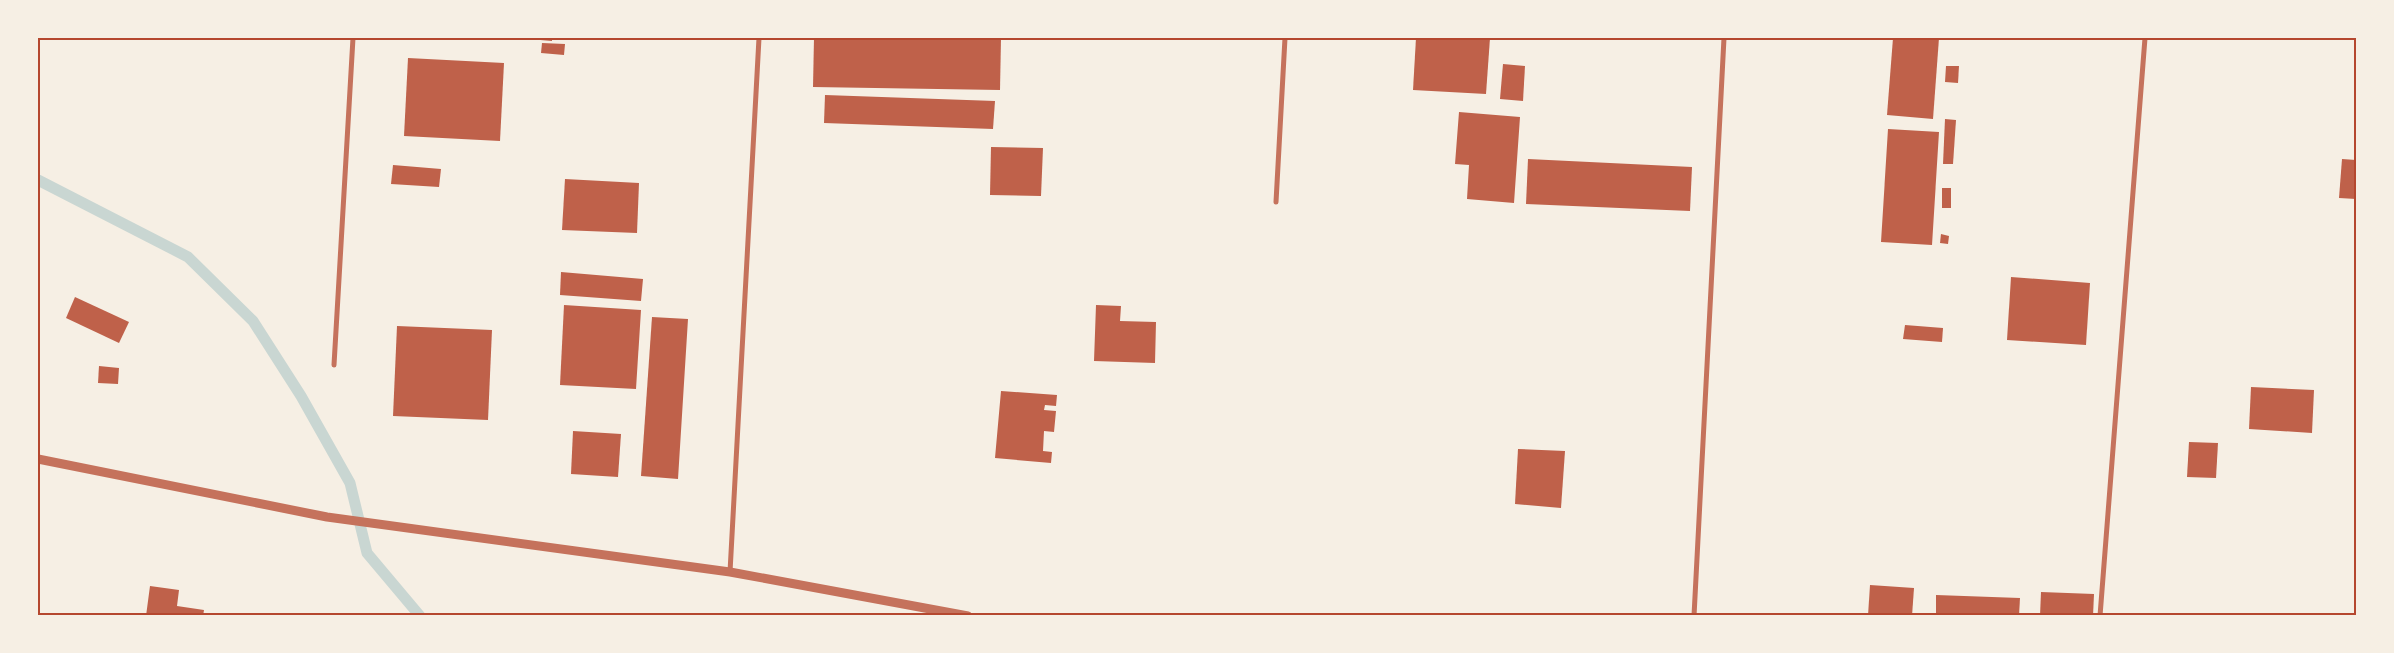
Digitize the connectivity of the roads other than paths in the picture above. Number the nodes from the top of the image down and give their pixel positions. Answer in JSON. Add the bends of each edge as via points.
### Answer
{"nodes":[{"id":1,"x":353,"y":38,"type":"edge"},
{"id":2,"x":759,"y":38,"type":"edge"},
{"id":3,"x":1285,"y":38,"type":"edge"},
{"id":4,"x":1724,"y":38,"type":"edge"},
{"id":5,"x":2145,"y":38,"type":"edge"},
{"id":6,"x":1276,"y":202,"type":"dead end"},
{"id":7,"x":334,"y":365,"type":"dead end"},
{"id":8,"x":38,"y":459,"type":"edge"},
{"id":9,"x":730,"y":572,"type":"junction"},
{"id":10,"x":968,"y":616,"type":"edge"},
{"id":11,"x":1694,"y":616,"type":"edge"},
{"id":12,"x":2100,"y":616,"type":"edge"}],
"edges":[{"from":1,"to":7,"type":"street"},
{"from":2,"to":9,"type":"street"},
{"from":3,"to":6,"type":"street"},
{"from":4,"to":11,"type":"street"},
{"from":5,"to":12,"type":"street"},
{"from":8,"to":9,"type":"street","via":[[327,517]]},
{"from":9,"to":10,"type":"street"}]}
